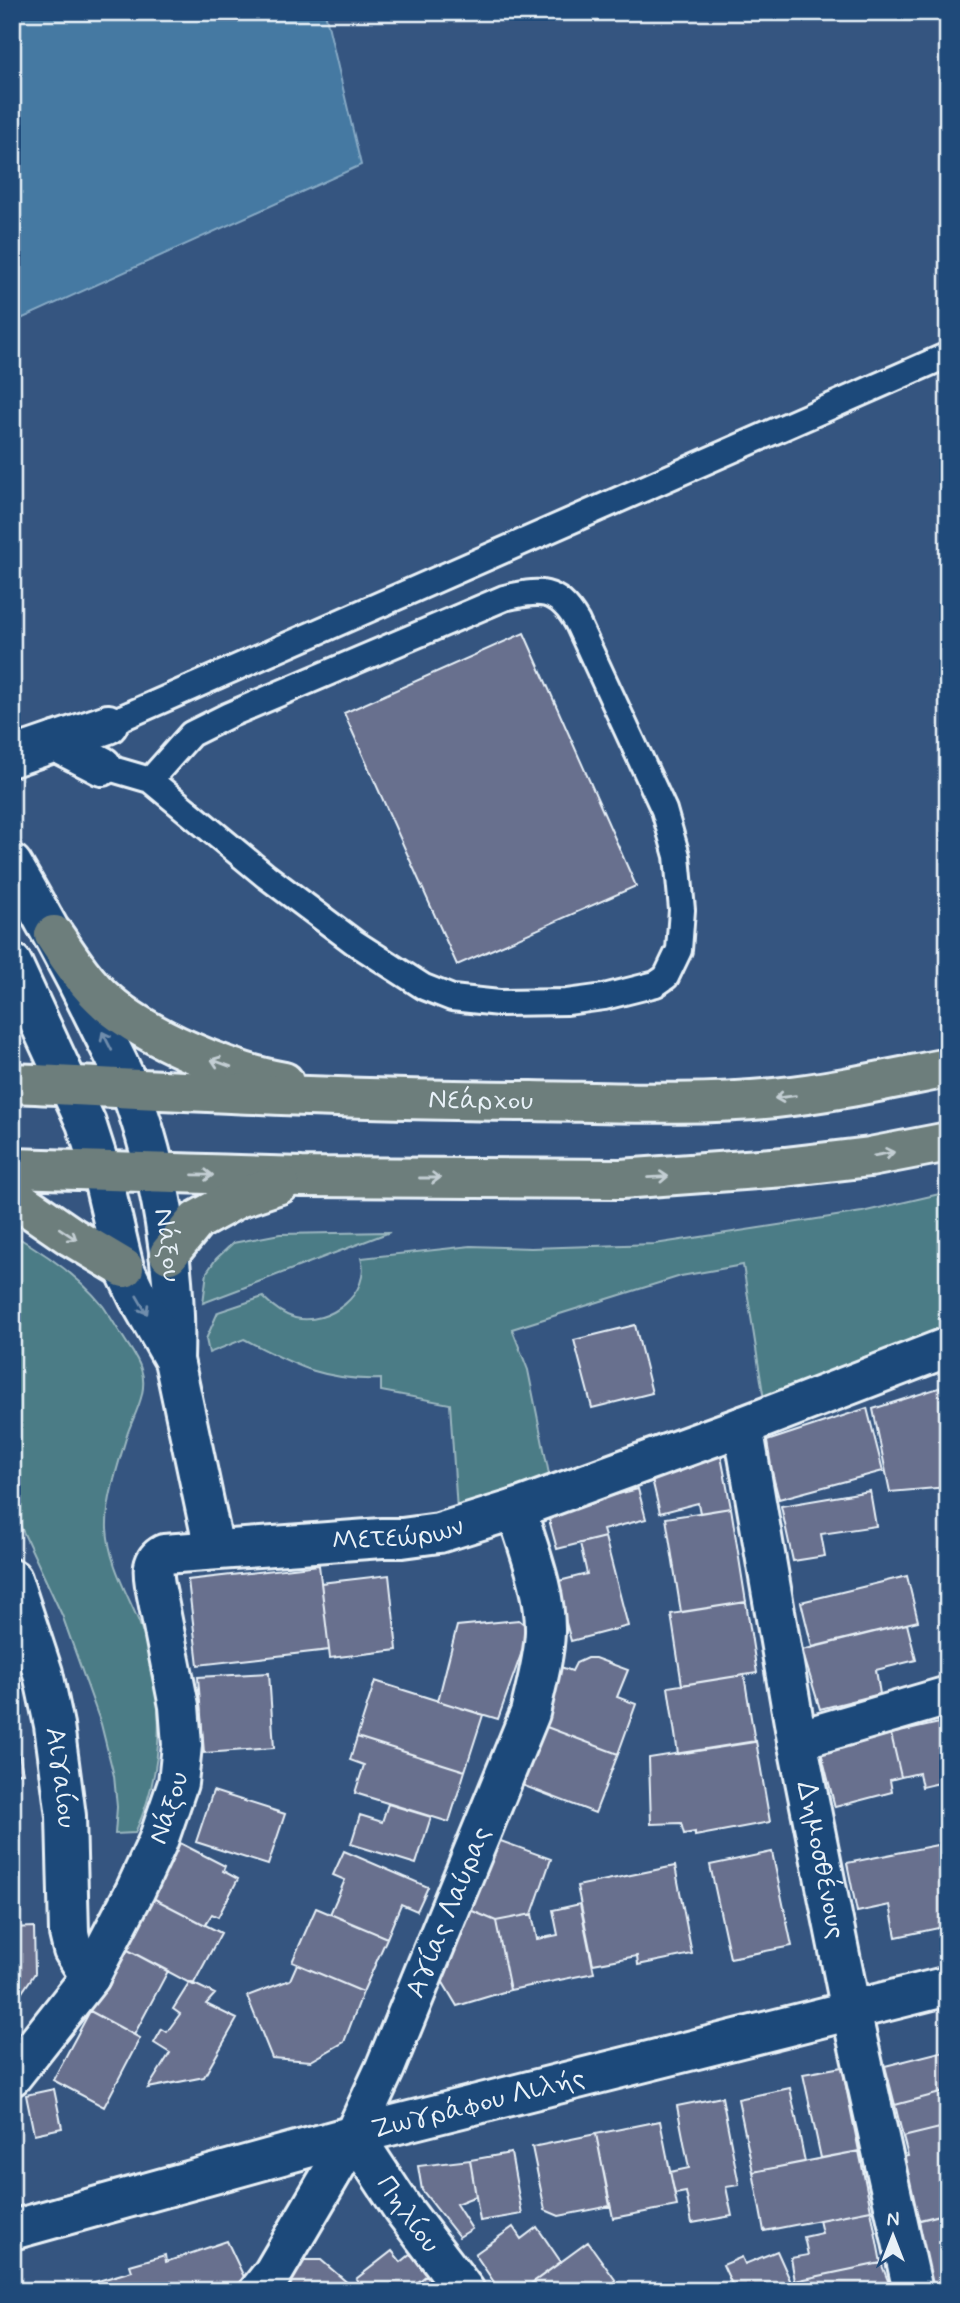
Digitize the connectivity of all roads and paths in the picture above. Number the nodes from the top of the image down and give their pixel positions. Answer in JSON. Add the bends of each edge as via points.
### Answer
{"nodes":[{"id":1,"x":948,"y":355,"type":"edge"},
{"id":2,"x":108,"y":724,"type":"joint"},
{"id":3,"x":57,"y":742,"type":"junction"},
{"id":4,"x":12,"y":757,"type":"edge"},
{"id":5,"x":102,"y":766,"type":"joint"},
{"id":6,"x":149,"y":780,"type":"junction"},
{"id":7,"x":12,"y":864,"type":"edge"},
{"id":8,"x":54,"y":935,"type":"junction"},
{"id":9,"x":12,"y":963,"type":"edge"},
{"id":10,"x":948,"y":1068,"type":"edge"},
{"id":11,"x":12,"y":1083,"type":"edge"},
{"id":12,"x":71,"y":1086,"type":"junction"},
{"id":13,"x":129,"y":1088,"type":"junction"},
{"id":14,"x":383,"y":1098,"type":"junction"},
{"id":15,"x":948,"y":1142,"type":"edge"},
{"id":16,"x":12,"y":1168,"type":"edge"},
{"id":17,"x":101,"y":1170,"type":"junction"},
{"id":18,"x":155,"y":1174,"type":"junction"},
{"id":19,"x":302,"y":1177,"type":"junction"},
{"id":20,"x":12,"y":1200,"type":"edge"},
{"id":21,"x":169,"y":1254,"type":"junction"},
{"id":22,"x":124,"y":1268,"type":"junction"},
{"id":23,"x":948,"y":1347,"type":"edge"},
{"id":24,"x":174,"y":1360,"type":"junction"},
{"id":25,"x":743,"y":1426,"type":"junction"},
{"id":26,"x":516,"y":1509,"type":"junction"},
{"id":27,"x":214,"y":1549,"type":"junction"},
{"id":28,"x":12,"y":1579,"type":"edge"},
{"id":29,"x":948,"y":1696,"type":"edge"},
{"id":30,"x":797,"y":1740,"type":"junction"},
{"id":31,"x":90,"y":1977,"type":"junction"},
{"id":32,"x":948,"y":1986,"type":"edge"},
{"id":33,"x":851,"y":2011,"type":"junction"},
{"id":34,"x":12,"y":2076,"type":"edge"},
{"id":35,"x":354,"y":2136,"type":"junction"},
{"id":36,"x":12,"y":2230,"type":"edge"},
{"id":37,"x":259,"y":2291,"type":"edge"},
{"id":38,"x":465,"y":2291,"type":"edge"},
{"id":39,"x":913,"y":2291,"type":"edge"}],
"edges":[{"from":1,"to":2,"type":"lane"},
{"from":2,"to":3,"type":"street"},
{"from":3,"to":4,"type":"street"},
{"from":3,"to":5,"type":"street"},
{"from":5,"to":6,"type":"lane"},
{"from":6,"to":6,"type":"lane","via":[[354,942],[424,987],[452,998],[530,1003],[604,998],[656,984],[666,977],[679,950],[681,888],[664,810],[577,622],[569,608],[543,593],[504,598],[219,720],[183,741]]},
{"from":7,"to":8,"type":"street","name":"Νάξου"},
{"from":13,"to":8,"type":"street","name":"Νάξου","one_way":true},
{"from":14,"to":8,"type":"main road","one_way":true,"via":[[276,1081],[154,1035],[107,1002]]},
{"from":9,"to":12,"type":"street"},
{"from":10,"to":14,"type":"main road","name":"Νεάρχου","one_way":true,"via":[[818,1092],[742,1100]]},
{"from":11,"to":12,"type":"main road","name":"Νεάρχου"},
{"from":12,"to":13,"type":"main road","name":"Νεάρχου"},
{"from":12,"to":17,"type":"street"},
{"from":13,"to":14,"type":"main road","name":"Νεάρχου"},
{"from":13,"to":18,"type":"street","name":"Νάξου"},
{"from":19,"to":15,"type":"main road","one_way":true,"via":[[663,1177],[825,1163]]},
{"from":16,"to":17,"type":"main road"},
{"from":17,"to":18,"type":"main road"},
{"from":17,"to":22,"type":"street"},
{"from":18,"to":19,"type":"main road","one_way":true},
{"from":18,"to":21,"type":"street","name":"Νάξου"},
{"from":19,"to":21,"type":"main road","via":[[238,1198],[196,1221]]},
{"from":20,"to":22,"type":"main road","one_way":true},
{"from":21,"to":24,"type":"street","name":"Νάξου"},
{"from":22,"to":24,"type":"street","one_way":true},
{"from":23,"to":25,"type":"street","name":"Μετεώρων"},
{"from":24,"to":27,"type":"street"},
{"from":25,"to":26,"type":"street","name":"Μετεώρων"},
{"from":25,"to":30,"type":"street","name":"Δημοσθένους"},
{"from":26,"to":27,"type":"street","name":"Μετεώρων","via":[[421,1536]]},
{"from":26,"to":35,"type":"street","name":"Αγίας Λαύρας","via":[[537,1578],[545,1629],[530,1713]]},
{"from":27,"to":31,"type":"street","name":"Νάξου","via":[[164,1554],[154,1564],[179,1706],[181,1765],[158,1841]]},
{"from":28,"to":31,"type":"street","name":"Αιγαίου","via":[[50,1700],[66,1816],[69,1933],[73,1950]]},
{"from":29,"to":30,"type":"street"},
{"from":30,"to":33,"type":"street","name":"Δημοσθένους"},
{"from":31,"to":34,"type":"street","name":"Νάξου"},
{"from":32,"to":33,"type":"street","name":"Ζωγράφου Λιλής"},
{"from":33,"to":35,"type":"street","name":"Ζωγράφου Λιλής"},
{"from":33,"to":39,"type":"street","name":"Δημοσθένους"},
{"from":35,"to":36,"type":"street","name":"Ζωγράφου Λιλής"},
{"from":35,"to":37,"type":"street","name":"Αγίας Λαύρας"},
{"from":35,"to":38,"type":"street","name":"Πηλίου"}]}
